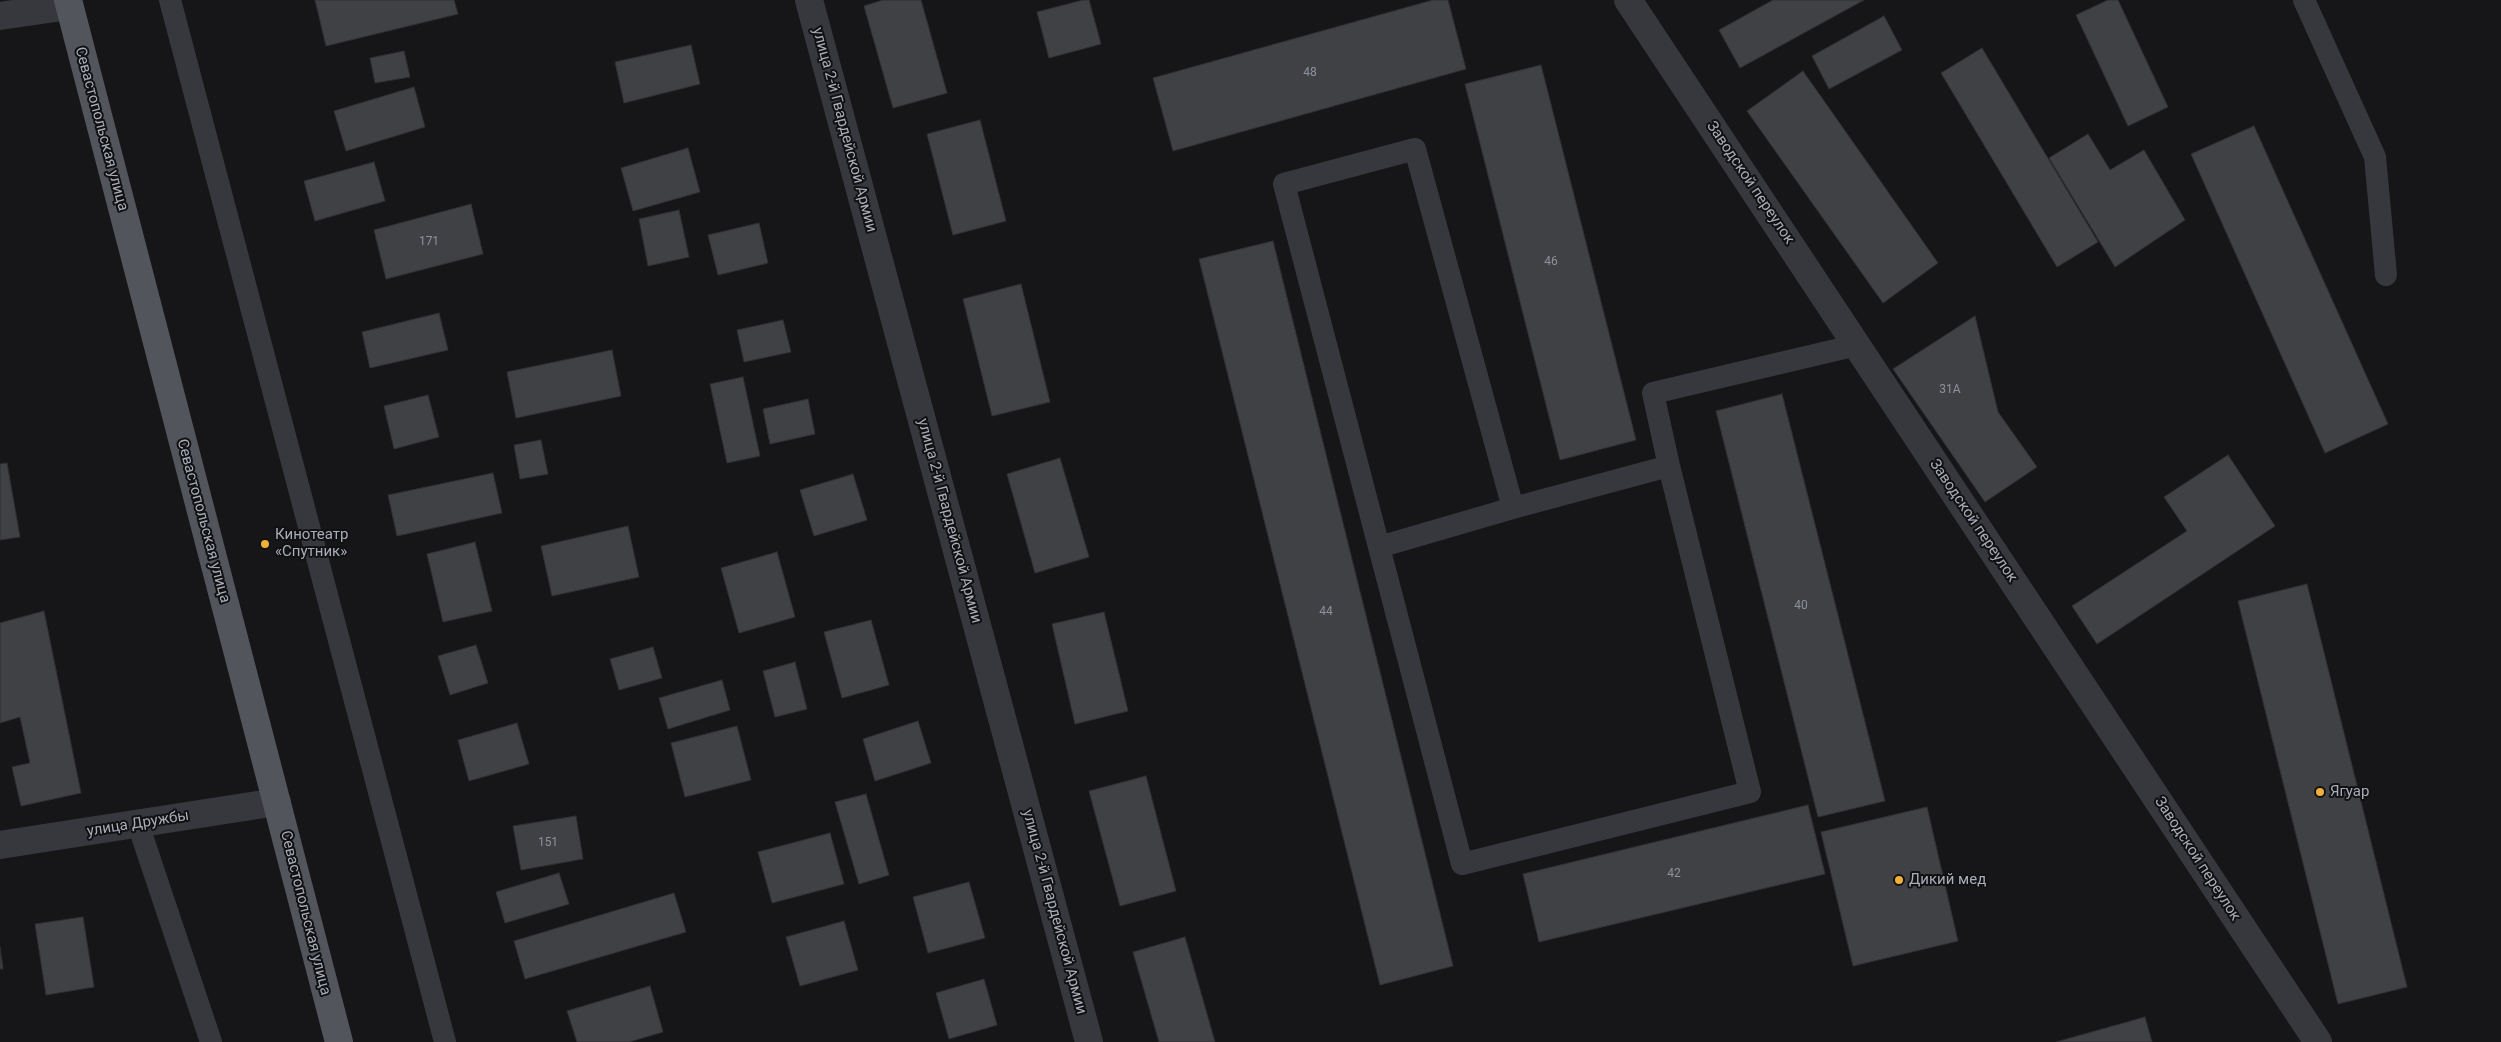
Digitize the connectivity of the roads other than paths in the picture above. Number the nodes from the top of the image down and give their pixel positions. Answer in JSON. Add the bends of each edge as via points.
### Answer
{"nodes":[{"id":1,"x":170,"y":0,"type":"edge"},
{"id":2,"x":809,"y":0,"type":"edge"},
{"id":3,"x":1628,"y":0,"type":"edge"},
{"id":4,"x":2304,"y":0,"type":"edge"},
{"id":5,"x":68,"y":3,"type":"edge"},
{"id":6,"x":0,"y":16,"type":"edge"},
{"id":7,"x":2386,"y":276,"type":"dead end"},
{"id":8,"x":1857,"y":345,"type":"junction"},
{"id":9,"x":1669,"y":466,"type":"junction"},
{"id":10,"x":1513,"y":508,"type":"junction"},
{"id":11,"x":1379,"y":547,"type":"junction"},
{"id":12,"x":277,"y":802,"type":"junction"},
{"id":13,"x":138,"y":824,"type":"junction"},
{"id":14,"x":0,"y":845,"type":"edge"},
{"id":15,"x":211,"y":1042,"type":"edge"},
{"id":16,"x":339,"y":1042,"type":"edge"},
{"id":17,"x":445,"y":1042,"type":"edge"},
{"id":18,"x":1089,"y":1042,"type":"edge"},
{"id":19,"x":2318,"y":1042,"type":"edge"}],
"edges":[{"from":1,"to":17,"type":"lane"},
{"from":2,"to":18,"type":"street","name":"улица 2-й Гвардейской Армии"},
{"from":3,"to":8,"type":"street","name":"Заводской переулок"},
{"from":4,"to":7,"type":"lane","via":[[2374,158]]},
{"from":5,"to":6,"type":"street"},
{"from":5,"to":12,"type":"main road","name":"Севастопольская улица"},
{"from":8,"to":9,"type":"lane","via":[[1653,393]]},
{"from":8,"to":19,"type":"street","name":"Заводской переулок"},
{"from":9,"to":10,"type":"lane"},
{"from":9,"to":11,"type":"lane","via":[[1750,792],[1462,864]]},
{"from":10,"to":11,"type":"lane"},
{"from":10,"to":11,"type":"lane","via":[[1415,149],[1284,184]]},
{"from":12,"to":13,"type":"street","name":"улица Дружбы"},
{"from":12,"to":16,"type":"main road","name":"Севастопольская улица"},
{"from":13,"to":14,"type":"street","name":"улица Дружбы"},
{"from":13,"to":15,"type":"lane"}]}
